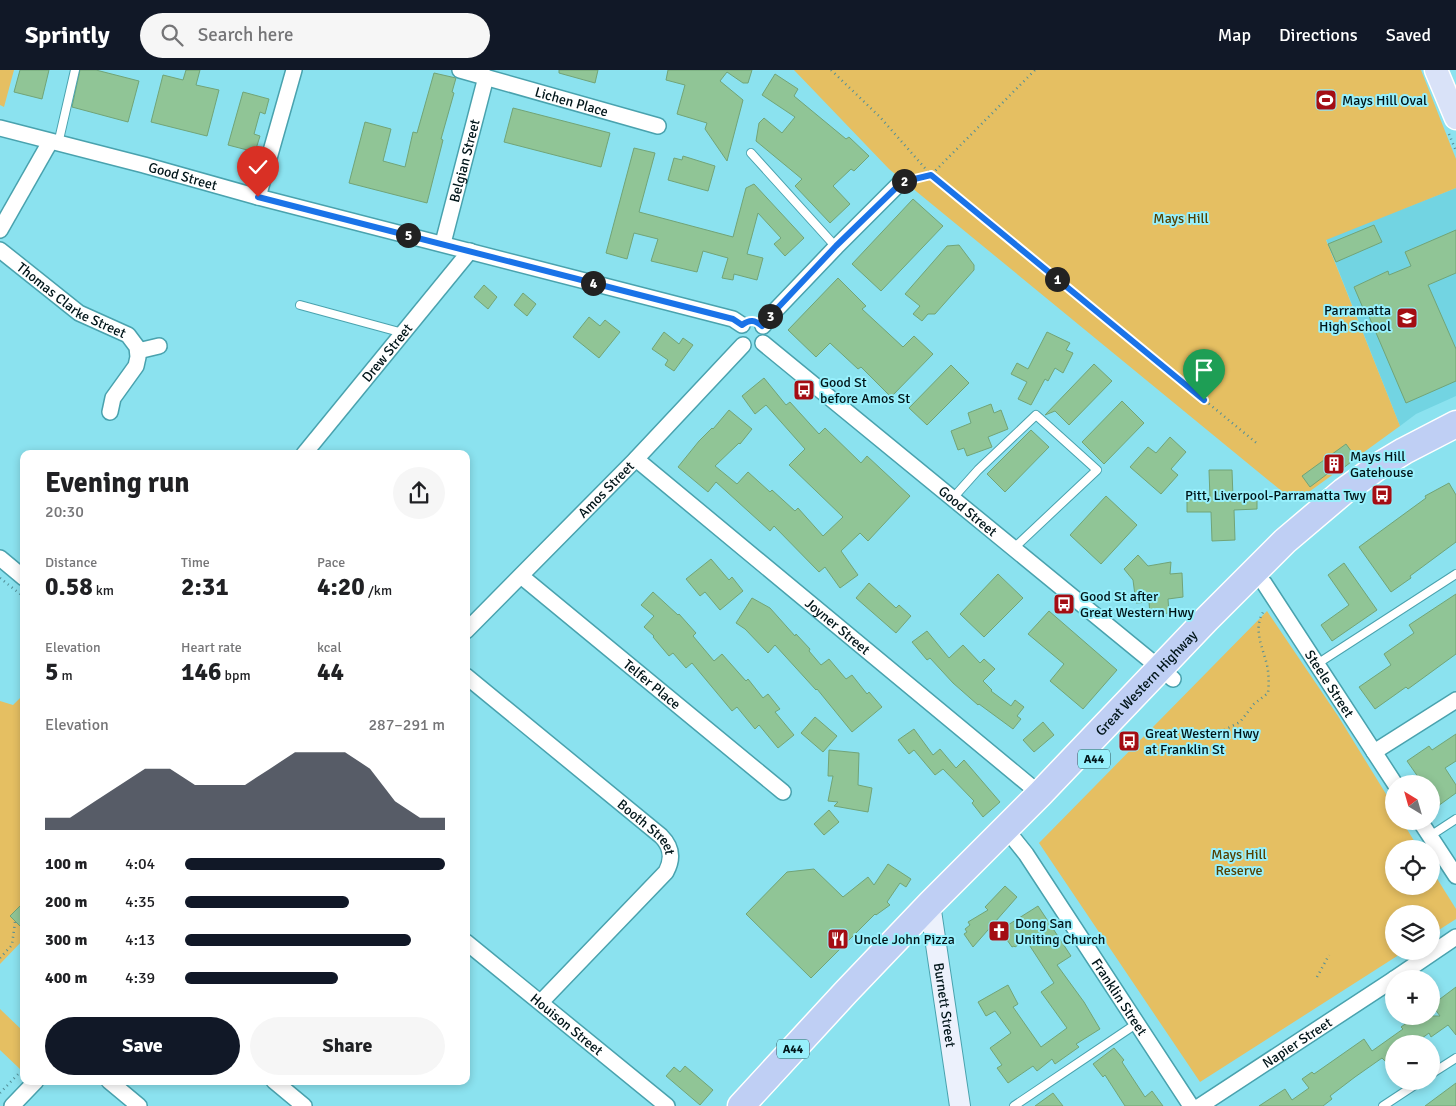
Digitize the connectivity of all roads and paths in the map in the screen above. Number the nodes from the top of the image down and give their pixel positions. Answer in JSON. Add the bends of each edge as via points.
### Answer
{"nodes":[{"id":1,"x":75,"y":70,"type":"edge"},
{"id":2,"x":294,"y":70,"type":"edge"},
{"id":3,"x":460,"y":70,"type":"edge"},
{"id":4,"x":831,"y":70,"type":"edge"},
{"id":5,"x":1035,"y":70,"type":"edge"},
{"id":6,"x":1436,"y":70,"type":"edge"},
{"id":7,"x":486,"y":77,"type":"junction"},
{"id":8,"x":1456,"y":118,"type":"edge"},
{"id":9,"x":658,"y":126,"type":"dead end"},
{"id":10,"x":0,"y":128,"type":"edge"},
{"id":11,"x":54,"y":143,"type":"junction"},
{"id":12,"x":750,"y":153,"type":"dead end"},
{"id":13,"x":931,"y":175,"type":"junction"},
{"id":14,"x":902,"y":182,"type":"joint"},
{"id":15,"x":258,"y":197,"type":"junction"},
{"id":16,"x":0,"y":230,"type":"edge"},
{"id":17,"x":443,"y":243,"type":"junction"},
{"id":18,"x":836,"y":246,"type":"junction"},
{"id":19,"x":0,"y":250,"type":"edge"},
{"id":20,"x":470,"y":251,"type":"junction"},
{"id":21,"x":300,"y":305,"type":"dead end"},
{"id":22,"x":742,"y":325,"type":"junction"},
{"id":23,"x":762,"y":326,"type":"junction"},
{"id":24,"x":403,"y":333,"type":"junction"},
{"id":25,"x":763,"y":343,"type":"junction"},
{"id":26,"x":743,"y":345,"type":"junction"},
{"id":27,"x":159,"y":346,"type":"dead end"},
{"id":28,"x":138,"y":351,"type":"junction"},
{"id":29,"x":110,"y":412,"type":"dead end"},
{"id":30,"x":1456,"y":424,"type":"edge"},
{"id":31,"x":1456,"y":441,"type":"edge"},
{"id":32,"x":1259,"y":445,"type":"dead end"},
{"id":33,"x":307,"y":450,"type":"edge"},
{"id":34,"x":636,"y":459,"type":"junction"},
{"id":35,"x":953,"y":498,"type":"junction"},
{"id":36,"x":1014,"y":548,"type":"junction"},
{"id":37,"x":4,"y":566,"type":"edge"},
{"id":38,"x":1456,"y":574,"type":"edge"},
{"id":39,"x":20,"y":576,"type":"edge"},
{"id":40,"x":521,"y":576,"type":"junction"},
{"id":41,"x":0,"y":578,"type":"edge"},
{"id":42,"x":20,"y":594,"type":"edge"},
{"id":43,"x":1264,"y":596,"type":"junction"},
{"id":44,"x":470,"y":627,"type":"edge"},
{"id":45,"x":1317,"y":664,"type":"junction"},
{"id":46,"x":1167,"y":674,"type":"junction"},
{"id":47,"x":470,"y":679,"type":"edge"},
{"id":48,"x":1456,"y":700,"type":"edge"},
{"id":49,"x":1224,"y":730,"type":"dead end"},
{"id":50,"x":1374,"y":752,"type":"junction"},
{"id":51,"x":1389,"y":775,"type":"edge"},
{"id":52,"x":783,"y":792,"type":"dead end"},
{"id":53,"x":1040,"y":794,"type":"junction"},
{"id":54,"x":1456,"y":819,"type":"edge"},
{"id":55,"x":1426,"y":830,"type":"edge"},
{"id":56,"x":1430,"y":836,"type":"junction"},
{"id":57,"x":1014,"y":839,"type":"junction"},
{"id":58,"x":1456,"y":876,"type":"edge"},
{"id":59,"x":932,"y":914,"type":"junction"},
{"id":60,"x":15,"y":922,"type":"dead end"},
{"id":61,"x":1456,"y":937,"type":"edge"},
{"id":62,"x":470,"y":945,"type":"edge"},
{"id":63,"x":1329,"y":955,"type":"dead end"},
{"id":64,"x":0,"y":958,"type":"edge"},
{"id":65,"x":1407,"y":970,"type":"edge"},
{"id":66,"x":1317,"y":977,"type":"dead end"},
{"id":67,"x":1385,"y":985,"type":"edge"},
{"id":68,"x":541,"y":1002,"type":"junction"},
{"id":69,"x":1136,"y":1024,"type":"junction"},
{"id":70,"x":1456,"y":1058,"type":"edge"},
{"id":71,"x":1440,"y":1068,"type":"edge"},
{"id":72,"x":20,"y":1072,"type":"edge"},
{"id":73,"x":32,"y":1085,"type":"edge"},
{"id":74,"x":114,"y":1085,"type":"edge"},
{"id":75,"x":279,"y":1085,"type":"edge"},
{"id":76,"x":1407,"y":1090,"type":"edge"},
{"id":77,"x":0,"y":1093,"type":"edge"},
{"id":78,"x":12,"y":1106,"type":"edge"},
{"id":79,"x":139,"y":1106,"type":"edge"},
{"id":80,"x":304,"y":1106,"type":"edge"},
{"id":81,"x":668,"y":1106,"type":"edge"},
{"id":82,"x":741,"y":1106,"type":"edge"},
{"id":83,"x":759,"y":1106,"type":"edge"},
{"id":84,"x":960,"y":1106,"type":"edge"},
{"id":85,"x":1014,"y":1106,"type":"edge"},
{"id":86,"x":1191,"y":1106,"type":"edge"},
{"id":87,"x":1200,"y":1106,"type":"edge"},
{"id":88,"x":1383,"y":1106,"type":"edge"}],
"edges":[{"from":1,"to":11,"type":"lane"},
{"from":2,"to":15,"type":"street"},
{"from":3,"to":7,"type":"street","name":"Lichen Place"},
{"from":4,"to":13,"type":"path","via":[[880,116]]},
{"from":5,"to":13,"type":"path"},
{"from":6,"to":8,"type":"main road"},
{"from":7,"to":9,"type":"street","name":"Lichen Place"},
{"from":7,"to":17,"type":"street","name":"Belgian Street"},
{"from":10,"to":11,"type":"street","name":"Good Street"},
{"from":11,"to":15,"type":"street","name":"Good Street"},
{"from":11,"to":16,"type":"street"},
{"from":12,"to":18,"type":"lane"},
{"from":13,"to":14,"type":"path"},
{"from":13,"to":32,"type":"path"},
{"from":14,"to":18,"type":"street"},
{"from":15,"to":17,"type":"street","name":"Good Street"},
{"from":17,"to":20,"type":"street","name":"Good Street"},
{"from":18,"to":23,"type":"street"},
{"from":19,"to":28,"type":"street","name":"Thomas Clarke Street","via":[[79,313],[128,335]]},
{"from":20,"to":22,"type":"street","name":"Good Street","via":[[733,319]]},
{"from":20,"to":24,"type":"street","name":"Drew Street"},
{"from":21,"to":24,"type":"lane"},
{"from":22,"to":23,"type":"street","via":[[751,320]]},
{"from":22,"to":26,"type":"street","via":[[738,335]]},
{"from":23,"to":25,"type":"street","via":[[766,333]]},
{"from":24,"to":33,"type":"street","name":"Drew Street"},
{"from":25,"to":26,"type":"street","via":[[753,348]]},
{"from":25,"to":35,"type":"street","name":"Good Street"},
{"from":26,"to":34,"type":"street","name":"Amos Street"},
{"from":27,"to":28,"type":"street"},
{"from":28,"to":29,"type":"street","via":[[136,366],[112,398]]},
{"from":30,"to":46,"type":"highway","name":"Great Western Highway","number":"A44","via":[[1379,466],[1315,514],[1254,571]]},
{"from":31,"to":43,"type":"highway","name":"Great Western Highway","number":"A44","via":[[1397,472],[1319,529]]},
{"from":34,"to":40,"type":"street","name":"Amos Street"},
{"from":34,"to":53,"type":"street","name":"Joyner Street"},
{"from":35,"to":36,"type":"street","name":"Good Street"},
{"from":35,"to":36,"type":"lane","via":[[1036,415],[1097,470]]},
{"from":36,"to":46,"type":"street","name":"Good Street"},
{"from":37,"to":39,"type":"street"},
{"from":38,"to":45,"type":"lane"},
{"from":40,"to":44,"type":"street","name":"Amos Street"},
{"from":40,"to":52,"type":"street","name":"Telfer Place"},
{"from":41,"to":42,"type":"path"},
{"from":43,"to":45,"type":"street","name":"Steele Street"},
{"from":43,"to":46,"type":"highway","name":"Great Western Highway","number":"A44"},
{"from":43,"to":49,"type":"path","via":[[1258,627],[1269,677],[1268,693],[1240,722]]},
{"from":45,"to":50,"type":"street","name":"Steele Street"},
{"from":46,"to":53,"type":"highway","name":"Great Western Highway","number":"A44"},
{"from":46,"to":57,"type":"highway","name":"Great Western Highway","number":"A44"},
{"from":47,"to":68,"type":"street","name":"Booth Street","via":[[661,836],[670,850],[666,872]]},
{"from":48,"to":50,"type":"street"},
{"from":50,"to":51,"type":"street","name":"Steele Street"},
{"from":53,"to":59,"type":"highway","name":"Great Western Highway","number":"A44"},
{"from":54,"to":56,"type":"lane"},
{"from":55,"to":56,"type":"street"},
{"from":56,"to":58,"type":"street"},
{"from":57,"to":59,"type":"highway","name":"Great Western Highway","number":"A44"},
{"from":57,"to":69,"type":"street","name":"Franklin Street"},
{"from":59,"to":82,"type":"highway","name":"Great Western Highway","number":"A44","via":[[846,992]]},
{"from":59,"to":83,"type":"highway","name":"Great Western Highway","number":"A44"},
{"from":59,"to":84,"type":"main road","name":"Burnett Street"},
{"from":60,"to":64,"type":"path","via":[[12,944]]},
{"from":61,"to":65,"type":"street","name":"Napier Street"},
{"from":62,"to":68,"type":"street","name":"Houison Street"},
{"from":63,"to":66,"type":"path"},
{"from":67,"to":87,"type":"street","name":"Napier Street"},
{"from":68,"to":81,"type":"street","name":"Houison Street"},
{"from":69,"to":85,"type":"lane"},
{"from":69,"to":86,"type":"street","name":"Franklin Street"},
{"from":70,"to":71,"type":"lane"},
{"from":72,"to":77,"type":"path"},
{"from":73,"to":78,"type":"street"},
{"from":74,"to":79,"type":"street"},
{"from":75,"to":80,"type":"street"},
{"from":76,"to":88,"type":"lane"}]}
